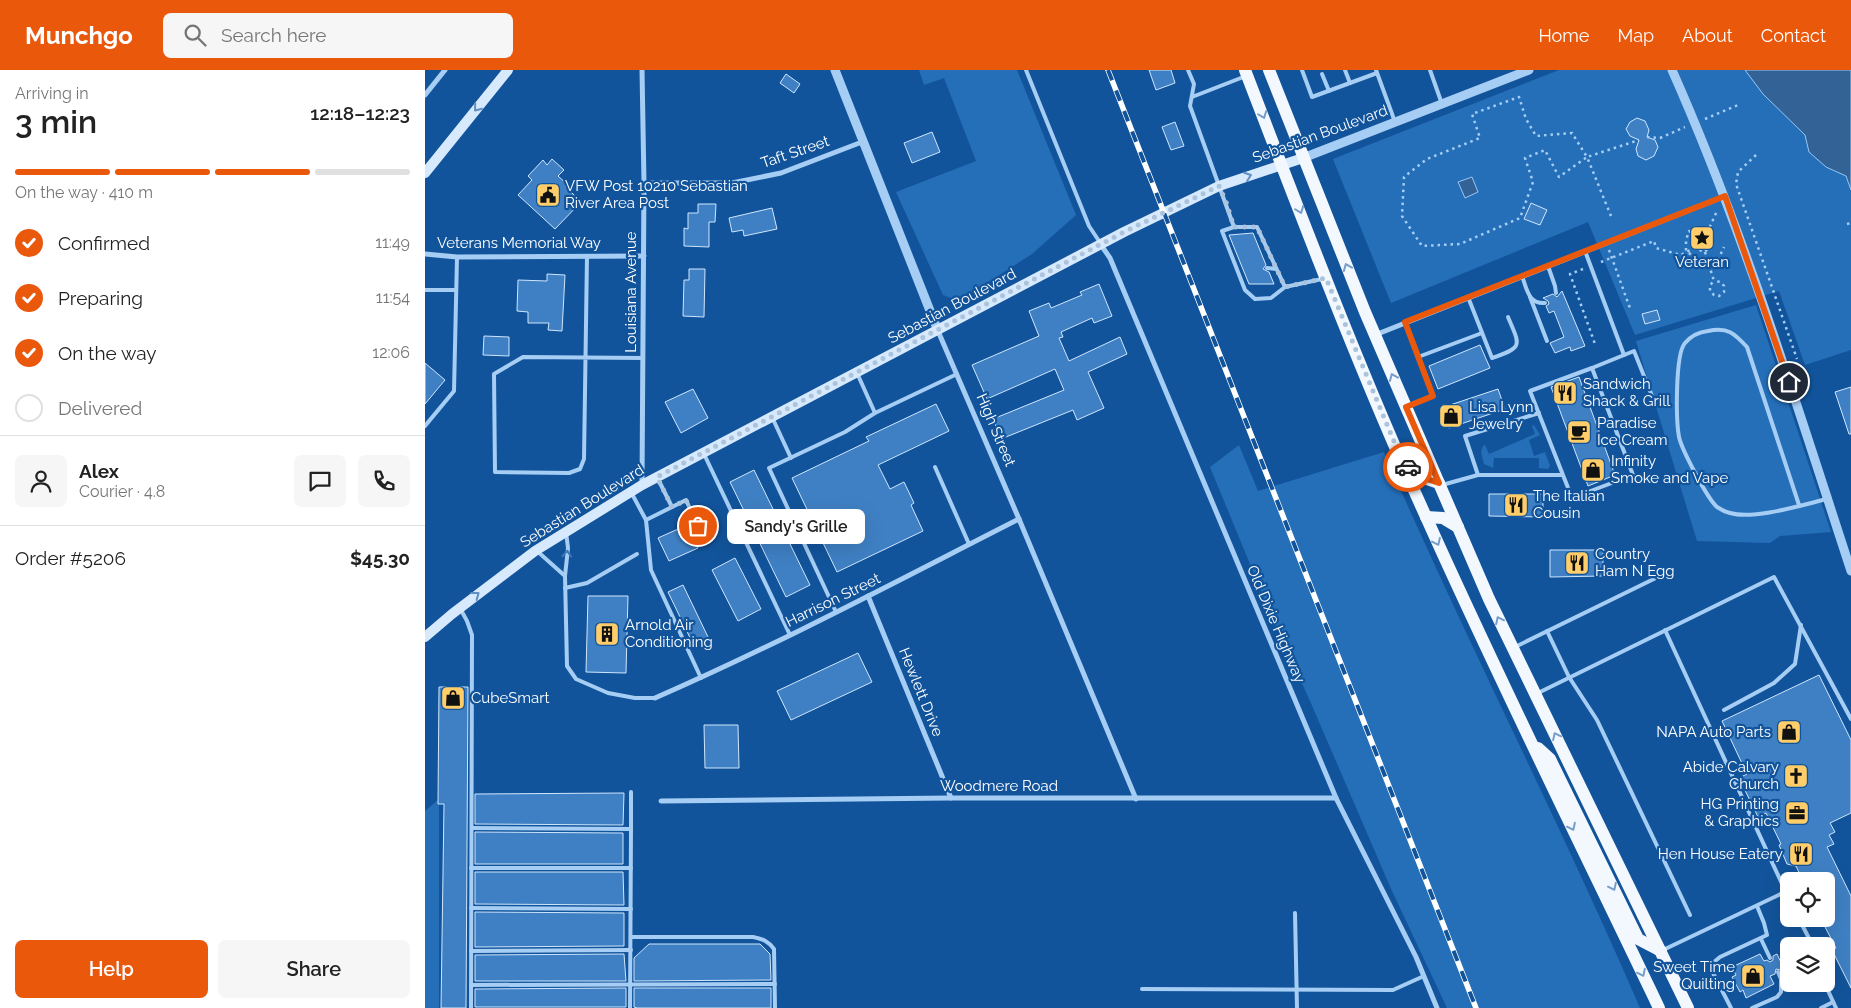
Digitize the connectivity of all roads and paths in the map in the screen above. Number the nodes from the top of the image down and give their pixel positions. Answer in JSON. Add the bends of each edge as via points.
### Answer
{"nodes":[{"id":1,"x":445,"y":70,"type":"edge"},
{"id":2,"x":508,"y":70,"type":"edge"},
{"id":3,"x":642,"y":70,"type":"edge"},
{"id":4,"x":835,"y":70,"type":"edge"},
{"id":5,"x":1025,"y":70,"type":"edge"},
{"id":6,"x":1188,"y":70,"type":"edge"},
{"id":7,"x":1269,"y":70,"type":"edge"},
{"id":8,"x":1301,"y":70,"type":"edge"},
{"id":9,"x":1345,"y":70,"type":"edge"},
{"id":10,"x":1430,"y":70,"type":"edge"},
{"id":11,"x":1529,"y":70,"type":"edge"},
{"id":12,"x":1672,"y":70,"type":"edge"},
{"id":13,"x":1377,"y":72,"type":"edge"},
{"id":14,"x":1246,"y":73,"type":"edge"},
{"id":15,"x":1322,"y":74,"type":"dead end"},
{"id":16,"x":1350,"y":83,"type":"junction"},
{"id":17,"x":1329,"y":91,"type":"junction"},
{"id":18,"x":425,"y":94,"type":"edge"},
{"id":19,"x":1192,"y":96,"type":"junction"},
{"id":20,"x":1442,"y":104,"type":"junction"},
{"id":21,"x":1738,"y":105,"type":"dead end"},
{"id":22,"x":1701,"y":120,"type":"dead end"},
{"id":23,"x":1395,"y":122,"type":"junction"},
{"id":24,"x":1689,"y":126,"type":"dead end"},
{"id":25,"x":1647,"y":136,"type":"dead end"},
{"id":26,"x":1639,"y":140,"type":"dead end"},
{"id":27,"x":862,"y":142,"type":"junction"},
{"id":28,"x":1756,"y":155,"type":"dead end"},
{"id":29,"x":1587,"y":157,"type":"junction"},
{"id":30,"x":1303,"y":158,"type":"junction"},
{"id":31,"x":1282,"y":165,"type":"junction"},
{"id":32,"x":425,"y":173,"type":"edge"},
{"id":33,"x":644,"y":183,"type":"junction"},
{"id":34,"x":1219,"y":186,"type":"junction"},
{"id":35,"x":1725,"y":196,"type":"junction"},
{"id":36,"x":1717,"y":211,"type":"dead end"},
{"id":37,"x":1611,"y":216,"type":"dead end"},
{"id":38,"x":1851,"y":223,"type":"edge"},
{"id":39,"x":1847,"y":224,"type":"dead end"},
{"id":40,"x":1234,"y":227,"type":"junction"},
{"id":41,"x":1707,"y":233,"type":"junction"},
{"id":42,"x":1696,"y":236,"type":"junction"},
{"id":43,"x":1101,"y":245,"type":"junction"},
{"id":44,"x":1694,"y":248,"type":"junction"},
{"id":45,"x":1724,"y":248,"type":"dead end"},
{"id":46,"x":1229,"y":249,"type":"junction"},
{"id":47,"x":1235,"y":250,"type":"dead end"},
{"id":48,"x":1260,"y":250,"type":"dead end"},
{"id":49,"x":1268,"y":250,"type":"junction"},
{"id":50,"x":1609,"y":250,"type":"dead end"},
{"id":51,"x":1686,"y":251,"type":"junction"},
{"id":52,"x":1585,"y":252,"type":"junction"},
{"id":53,"x":1705,"y":252,"type":"junction"},
{"id":54,"x":425,"y":254,"type":"edge"},
{"id":55,"x":587,"y":256,"type":"junction"},
{"id":56,"x":644,"y":256,"type":"junction"},
{"id":57,"x":457,"y":257,"type":"junction"},
{"id":58,"x":1612,"y":258,"type":"junction"},
{"id":59,"x":1707,"y":261,"type":"junction"},
{"id":60,"x":1601,"y":262,"type":"dead end"},
{"id":61,"x":1548,"y":266,"type":"junction"},
{"id":62,"x":1237,"y":268,"type":"junction"},
{"id":63,"x":1242,"y":268,"type":"dead end"},
{"id":64,"x":1267,"y":268,"type":"dead end"},
{"id":65,"x":1584,"y":268,"type":"dead end"},
{"id":66,"x":1277,"y":269,"type":"junction"},
{"id":67,"x":1522,"y":276,"type":"junction"},
{"id":68,"x":1326,"y":278,"type":"junction"},
{"id":69,"x":1714,"y":281,"type":"junction"},
{"id":70,"x":1285,"y":287,"type":"junction"},
{"id":71,"x":425,"y":290,"type":"edge"},
{"id":72,"x":455,"y":290,"type":"junction"},
{"id":73,"x":1556,"y":293,"type":"dead end"},
{"id":74,"x":1468,"y":297,"type":"junction"},
{"id":75,"x":1529,"y":297,"type":"junction"},
{"id":76,"x":1545,"y":304,"type":"dead end"},
{"id":77,"x":1631,"y":311,"type":"dead end"},
{"id":78,"x":1509,"y":317,"type":"dead end"},
{"id":79,"x":1405,"y":322,"type":"junction"},
{"id":80,"x":938,"y":331,"type":"junction"},
{"id":81,"x":1482,"y":333,"type":"junction"},
{"id":82,"x":1374,"y":335,"type":"junction"},
{"id":83,"x":1547,"y":341,"type":"dead end"},
{"id":84,"x":1595,"y":344,"type":"dead end"},
{"id":85,"x":1624,"y":355,"type":"junction"},
{"id":86,"x":1418,"y":357,"type":"junction"},
{"id":87,"x":585,"y":358,"type":"junction"},
{"id":88,"x":643,"y":358,"type":"junction"},
{"id":89,"x":1797,"y":359,"type":"dead end"},
{"id":90,"x":1592,"y":368,"type":"junction"},
{"id":91,"x":857,"y":373,"type":"junction"},
{"id":92,"x":957,"y":374,"type":"junction"},
{"id":93,"x":1654,"y":401,"type":"dead end"},
{"id":94,"x":1406,"y":407,"type":"junction"},
{"id":95,"x":875,"y":413,"type":"junction"},
{"id":96,"x":1539,"y":413,"type":"junction"},
{"id":97,"x":772,"y":417,"type":"junction"},
{"id":98,"x":425,"y":426,"type":"edge"},
{"id":99,"x":703,"y":453,"type":"junction"},
{"id":100,"x":791,"y":458,"type":"junction"},
{"id":101,"x":1403,"y":463,"type":"junction"},
{"id":102,"x":935,"y":467,"type":"dead end"},
{"id":103,"x":1479,"y":475,"type":"junction"},
{"id":104,"x":1563,"y":475,"type":"junction"},
{"id":105,"x":657,"y":477,"type":"junction"},
{"id":106,"x":642,"y":485,"type":"junction"},
{"id":107,"x":1439,"y":485,"type":"junction"},
{"id":108,"x":631,"y":492,"type":"junction"},
{"id":109,"x":1827,"y":499,"type":"junction"},
{"id":110,"x":1799,"y":506,"type":"junction"},
{"id":111,"x":672,"y":507,"type":"junction"},
{"id":112,"x":1426,"y":517,"type":"junction"},
{"id":113,"x":1019,"y":519,"type":"junction"},
{"id":114,"x":646,"y":520,"type":"junction"},
{"id":115,"x":1457,"y":527,"type":"junction"},
{"id":116,"x":566,"y":532,"type":"junction"},
{"id":117,"x":704,"y":539,"type":"dead end"},
{"id":118,"x":969,"y":544,"type":"junction"},
{"id":119,"x":536,"y":550,"type":"junction"},
{"id":120,"x":637,"y":554,"type":"dead end"},
{"id":121,"x":1851,"y":571,"type":"edge"},
{"id":122,"x":1664,"y":574,"type":"dead end"},
{"id":123,"x":565,"y":576,"type":"junction"},
{"id":124,"x":565,"y":588,"type":"junction"},
{"id":125,"x":868,"y":596,"type":"junction"},
{"id":126,"x":460,"y":608,"type":"junction"},
{"id":127,"x":836,"y":612,"type":"junction"},
{"id":128,"x":1801,"y":624,"type":"junction"},
{"id":129,"x":1665,"y":630,"type":"junction"},
{"id":130,"x":1547,"y":631,"type":"junction"},
{"id":131,"x":790,"y":635,"type":"junction"},
{"id":132,"x":425,"y":637,"type":"edge"},
{"id":133,"x":1513,"y":648,"type":"junction"},
{"id":134,"x":1569,"y":677,"type":"junction"},
{"id":135,"x":701,"y":678,"type":"junction"},
{"id":136,"x":1535,"y":694,"type":"junction"},
{"id":137,"x":655,"y":698,"type":"joint"},
{"id":138,"x":1724,"y":710,"type":"dead end"},
{"id":139,"x":1851,"y":719,"type":"edge"},
{"id":140,"x":1530,"y":739,"type":"junction"},
{"id":141,"x":631,"y":792,"type":"dead end"},
{"id":142,"x":951,"y":798,"type":"junction"},
{"id":143,"x":1336,"y":798,"type":"junction"},
{"id":144,"x":1136,"y":799,"type":"junction"},
{"id":145,"x":661,"y":801,"type":"dead end"},
{"id":146,"x":472,"y":828,"type":"junction"},
{"id":147,"x":631,"y":830,"type":"junction"},
{"id":148,"x":471,"y":868,"type":"junction"},
{"id":149,"x":631,"y":868,"type":"junction"},
{"id":150,"x":1780,"y":881,"type":"edge"},
{"id":151,"x":1780,"y":894,"type":"edge"},
{"id":152,"x":1757,"y":906,"type":"junction"},
{"id":153,"x":471,"y":908,"type":"junction"},
{"id":154,"x":631,"y":909,"type":"junction"},
{"id":155,"x":1295,"y":913,"type":"dead end"},
{"id":156,"x":1690,"y":915,"type":"dead end"},
{"id":157,"x":631,"y":937,"type":"junction"},
{"id":158,"x":1761,"y":939,"type":"junction"},
{"id":159,"x":631,"y":950,"type":"junction"},
{"id":160,"x":471,"y":951,"type":"junction"},
{"id":161,"x":1661,"y":951,"type":"junction"},
{"id":162,"x":1770,"y":958,"type":"dead end"},
{"id":163,"x":1778,"y":972,"type":"dead end"},
{"id":164,"x":1424,"y":976,"type":"junction"},
{"id":165,"x":630,"y":984,"type":"junction"},
{"id":166,"x":775,"y":984,"type":"junction"},
{"id":167,"x":471,"y":985,"type":"junction"},
{"id":168,"x":1142,"y":989,"type":"dead end"},
{"id":169,"x":1297,"y":990,"type":"junction"},
{"id":170,"x":1829,"y":992,"type":"edge"},
{"id":171,"x":1833,"y":1002,"type":"junction"},
{"id":172,"x":471,"y":1008,"type":"edge"},
{"id":173,"x":630,"y":1008,"type":"edge"},
{"id":174,"x":775,"y":1008,"type":"edge"},
{"id":175,"x":1297,"y":1008,"type":"edge"},
{"id":176,"x":1437,"y":1008,"type":"edge"},
{"id":177,"x":1659,"y":1008,"type":"edge"},
{"id":178,"x":1687,"y":1008,"type":"edge"},
{"id":179,"x":1731,"y":1008,"type":"edge"},
{"id":180,"x":1752,"y":1008,"type":"edge"},
{"id":181,"x":1821,"y":1008,"type":"edge"},
{"id":182,"x":1836,"y":1008,"type":"edge"}],
"edges":[{"from":1,"to":18,"type":"street"},
{"from":2,"to":32,"type":"main road","one_way":true},
{"from":3,"to":33,"type":"street","name":"Louisiana Avenue"},
{"from":4,"to":27,"type":"street","name":"High Street"},
{"from":5,"to":43,"type":"lane","via":[[1089,226]]},
{"from":6,"to":19,"type":"lane","via":[[1194,84]]},
{"from":7,"to":30,"type":"main road"},
{"from":8,"to":17,"type":"lane","via":[[1312,97]]},
{"from":9,"to":16,"type":"lane"},
{"from":10,"to":20,"type":"lane"},
{"from":11,"to":20,"type":"street","name":"Sebastian Boulevard"},
{"from":12,"to":35,"type":"street"},
{"from":13,"to":16,"type":"lane"},
{"from":13,"to":23,"type":"lane"},
{"from":14,"to":19,"type":"lane"},
{"from":14,"to":31,"type":"main road","one_way":true},
{"from":15,"to":17,"type":"lane"},
{"from":16,"to":17,"type":"lane"},
{"from":19,"to":34,"type":"lane","via":[[1190,106]]},
{"from":20,"to":23,"type":"street","name":"Sebastian Boulevard"},
{"from":21,"to":22,"type":"path"},
{"from":23,"to":30,"type":"street","name":"Sebastian Boulevard"},
{"from":24,"to":25,"type":"path","via":[[1659,138]]},
{"from":26,"to":29,"type":"path"},
{"from":27,"to":33,"type":"street","name":"Taft Street","via":[[781,173],[732,183]]},
{"from":27,"to":80,"type":"street","name":"High Street"},
{"from":28,"to":89,"type":"path","via":[[1738,172],[1736,184]]},
{"from":29,"to":29,"type":"path","via":[[1572,133],[1536,136],[1519,97],[1472,114],[1481,138],[1427,159],[1404,177],[1402,216],[1422,246],[1460,244],[1520,218],[1533,182],[1525,158],[1545,150],[1559,177]]},
{"from":29,"to":37,"type":"path"},
{"from":30,"to":31,"type":"main road","name":"Sebastian Boulevard"},
{"from":82,"to":30,"type":"main road","one_way":true},
{"from":34,"to":31,"type":"main road","name":"Sebastian Boulevard","one_way":true},
{"from":31,"to":68,"type":"main road","one_way":true},
{"from":33,"to":56,"type":"street","name":"Louisiana Avenue"},
{"from":34,"to":40,"type":"lane"},
{"from":34,"to":43,"type":"main road","name":"Sebastian Boulevard"},
{"from":35,"to":52,"type":"street"},
{"from":35,"to":109,"type":"street"},
{"from":36,"to":41,"type":"path"},
{"from":38,"to":39,"type":"path"},
{"from":40,"to":46,"type":"lane","via":[[1222,232]]},
{"from":40,"to":49,"type":"lane","via":[[1257,227]]},
{"from":41,"to":42,"type":"path"},
{"from":41,"to":53,"type":"path","via":[[1713,243]]},
{"from":42,"to":44,"type":"path"},
{"from":42,"to":51,"type":"path","via":[[1689,231]]},
{"from":43,"to":80,"type":"main road","name":"Sebastian Boulevard"},
{"from":43,"to":143,"type":"street","name":"Old Dixie Highway"},
{"from":44,"to":51,"type":"path"},
{"from":44,"to":53,"type":"path"},
{"from":45,"to":59,"type":"path","via":[[1717,262]]},
{"from":46,"to":47,"type":"lane"},
{"from":46,"to":62,"type":"lane"},
{"from":48,"to":49,"type":"lane"},
{"from":49,"to":66,"type":"lane"},
{"from":50,"to":58,"type":"path"},
{"from":51,"to":58,"type":"path","via":[[1681,255],[1656,248],[1654,242]]},
{"from":51,"to":59,"type":"path"},
{"from":52,"to":61,"type":"street"},
{"from":52,"to":85,"type":"lane"},
{"from":53,"to":59,"type":"path"},
{"from":54,"to":57,"type":"street","name":"Veterans Memorial Way"},
{"from":55,"to":56,"type":"street","name":"Veterans Memorial Way"},
{"from":55,"to":57,"type":"street","name":"Veterans Memorial Way"},
{"from":55,"to":87,"type":"lane"},
{"from":56,"to":88,"type":"street","name":"Louisiana Avenue"},
{"from":57,"to":72,"type":"lane"},
{"from":58,"to":60,"type":"path"},
{"from":58,"to":77,"type":"path"},
{"from":59,"to":69,"type":"path"},
{"from":61,"to":67,"type":"street"},
{"from":61,"to":73,"type":"lane"},
{"from":62,"to":63,"type":"lane"},
{"from":62,"to":70,"type":"lane","via":[[1245,290],[1255,298],[1271,298]]},
{"from":64,"to":66,"type":"lane"},
{"from":65,"to":84,"type":"path","via":[[1571,274]]},
{"from":66,"to":70,"type":"lane"},
{"from":67,"to":74,"type":"street"},
{"from":67,"to":75,"type":"lane"},
{"from":68,"to":70,"type":"lane"},
{"from":68,"to":101,"type":"main road"},
{"from":69,"to":69,"type":"path","via":[[1724,286],[1724,292],[1719,296],[1710,291]]},
{"from":71,"to":72,"type":"lane"},
{"from":72,"to":98,"type":"lane","via":[[453,390]]},
{"from":74,"to":79,"type":"street"},
{"from":74,"to":81,"type":"lane"},
{"from":75,"to":76,"type":"lane","via":[[1535,303]]},
{"from":75,"to":83,"type":"lane"},
{"from":78,"to":81,"type":"lane","via":[[1518,341],[1510,352],[1492,358]]},
{"from":79,"to":82,"type":"street"},
{"from":79,"to":86,"type":"lane"},
{"from":80,"to":91,"type":"main road","name":"Sebastian Boulevard"},
{"from":80,"to":92,"type":"street","name":"High Street"},
{"from":81,"to":86,"type":"lane"},
{"from":94,"to":82,"type":"main road","one_way":true},
{"from":85,"to":90,"type":"lane"},
{"from":85,"to":93,"type":"lane","via":[[1634,351]]},
{"from":86,"to":94,"type":"lane","via":[[1433,396]]},
{"from":87,"to":87,"type":"lane","via":[[584,460],[580,469],[569,473],[495,472],[494,374],[523,357]]},
{"from":87,"to":88,"type":"lane"},
{"from":88,"to":106,"type":"street","name":"Louisiana Avenue"},
{"from":90,"to":96,"type":"lane","via":[[1530,391]]},
{"from":90,"to":104,"type":"lane","via":[[1633,475],[1572,498]]},
{"from":91,"to":95,"type":"lane"},
{"from":91,"to":97,"type":"main road","name":"Sebastian Boulevard"},
{"from":92,"to":95,"type":"lane"},
{"from":92,"to":113,"type":"street","name":"High Street"},
{"from":94,"to":107,"type":"main road"},
{"from":95,"to":100,"type":"lane","via":[[845,432]]},
{"from":96,"to":103,"type":"lane","via":[[1465,436]]},
{"from":96,"to":104,"type":"lane"},
{"from":97,"to":99,"type":"main road","name":"Sebastian Boulevard"},
{"from":97,"to":100,"type":"lane"},
{"from":99,"to":105,"type":"main road","name":"Sebastian Boulevard"},
{"from":99,"to":131,"type":"lane"},
{"from":100,"to":127,"type":"lane","via":[[769,468]]},
{"from":101,"to":107,"type":"main road","via":[[1421,477]]},
{"from":101,"to":112,"type":"main road"},
{"from":102,"to":118,"type":"lane"},
{"from":103,"to":104,"type":"lane"},
{"from":103,"to":107,"type":"lane"},
{"from":105,"to":106,"type":"main road","name":"Sebastian Boulevard"},
{"from":105,"to":111,"type":"lane"},
{"from":106,"to":108,"type":"main road","name":"Sebastian Boulevard"},
{"from":107,"to":115,"type":"main road"},
{"from":108,"to":114,"type":"lane"},
{"from":108,"to":116,"type":"main road","name":"Sebastian Boulevard"},
{"from":109,"to":110,"type":"lane"},
{"from":109,"to":121,"type":"street"},
{"from":110,"to":110,"type":"lane","via":[[1749,516],[1717,507],[1705,492],[1679,438],[1678,424],[1678,363],[1684,344],[1699,332],[1717,329],[1734,333],[1747,347]]},
{"from":111,"to":114,"type":"lane"},
{"from":111,"to":117,"type":"lane","via":[[686,500]]},
{"from":112,"to":115,"type":"main road","via":[[1443,518]]},
{"from":112,"to":140,"type":"main road","one_way":true},
{"from":113,"to":118,"type":"street","name":"Harrison Street"},
{"from":113,"to":144,"type":"street","name":"High Street"},
{"from":114,"to":135,"type":"lane","via":[[651,570]]},
{"from":133,"to":115,"type":"main road","one_way":true},
{"from":116,"to":119,"type":"main road","name":"Sebastian Boulevard"},
{"from":123,"to":116,"type":"lane","one_way":true},
{"from":118,"to":125,"type":"street","name":"Harrison Street"},
{"from":119,"to":123,"type":"lane"},
{"from":126,"to":119,"type":"main road","name":"Sebastian Boulevard","one_way":true},
{"from":120,"to":124,"type":"lane","via":[[587,583]]},
{"from":122,"to":130,"type":"lane"},
{"from":123,"to":124,"type":"lane"},
{"from":124,"to":137,"type":"lane","via":[[567,666],[576,679],[608,693]]},
{"from":125,"to":127,"type":"street","name":"Harrison Street"},
{"from":125,"to":142,"type":"street","name":"Hewlett Drive"},
{"from":126,"to":132,"type":"main road","name":"Sebastian Boulevard"},
{"from":126,"to":146,"type":"lane","via":[[472,634]]},
{"from":127,"to":131,"type":"street","name":"Harrison Street"},
{"from":128,"to":129,"type":"lane","via":[[1774,577]]},
{"from":128,"to":138,"type":"lane","via":[[1795,664],[1774,683]]},
{"from":128,"to":139,"type":"lane"},
{"from":129,"to":134,"type":"lane"},
{"from":129,"to":150,"type":"lane"},
{"from":130,"to":133,"type":"lane"},
{"from":130,"to":134,"type":"lane"},
{"from":131,"to":135,"type":"street","name":"Harrison Street"},
{"from":133,"to":136,"type":"main road"},
{"from":134,"to":136,"type":"lane"},
{"from":134,"to":156,"type":"lane","via":[[1597,720]]},
{"from":135,"to":137,"type":"street","name":"Harrison Street"},
{"from":161,"to":136,"type":"main road","one_way":true},
{"from":140,"to":161,"type":"main road","one_way":true,"via":[[1550,759],[1638,939]]},
{"from":140,"to":177,"type":"main road","one_way":true},
{"from":141,"to":147,"type":"lane"},
{"from":142,"to":144,"type":"street","name":"Woodmere Road"},
{"from":142,"to":145,"type":"street","name":"Woodmere Road"},
{"from":143,"to":144,"type":"street","name":"Woodmere Road"},
{"from":143,"to":164,"type":"street","name":"Old Dixie Highway"},
{"from":146,"to":147,"type":"lane"},
{"from":146,"to":148,"type":"lane"},
{"from":147,"to":149,"type":"lane"},
{"from":148,"to":149,"type":"lane"},
{"from":148,"to":153,"type":"lane"},
{"from":149,"to":154,"type":"lane"},
{"from":151,"to":152,"type":"lane"},
{"from":152,"to":158,"type":"lane","via":[[1767,932]]},
{"from":152,"to":161,"type":"lane"},
{"from":153,"to":154,"type":"lane"},
{"from":153,"to":160,"type":"lane"},
{"from":154,"to":157,"type":"lane"},
{"from":155,"to":169,"type":"lane"},
{"from":157,"to":159,"type":"lane"},
{"from":157,"to":166,"type":"lane","via":[[763,939],[774,949]]},
{"from":158,"to":162,"type":"lane"},
{"from":158,"to":179,"type":"lane","via":[[1715,962],[1712,971]]},
{"from":159,"to":160,"type":"lane"},
{"from":159,"to":165,"type":"lane"},
{"from":160,"to":167,"type":"lane"},
{"from":161,"to":178,"type":"main road"},
{"from":163,"to":180,"type":"lane","via":[[1781,992]]},
{"from":164,"to":169,"type":"lane","via":[[1393,990]]},
{"from":164,"to":176,"type":"street","name":"Old Dixie Highway"},
{"from":165,"to":166,"type":"lane"},
{"from":165,"to":167,"type":"lane"},
{"from":165,"to":173,"type":"lane"},
{"from":166,"to":174,"type":"lane"},
{"from":167,"to":172,"type":"lane"},
{"from":168,"to":169,"type":"lane"},
{"from":169,"to":175,"type":"lane"},
{"from":170,"to":171,"type":"lane"},
{"from":171,"to":181,"type":"lane"},
{"from":171,"to":182,"type":"lane"}]}
